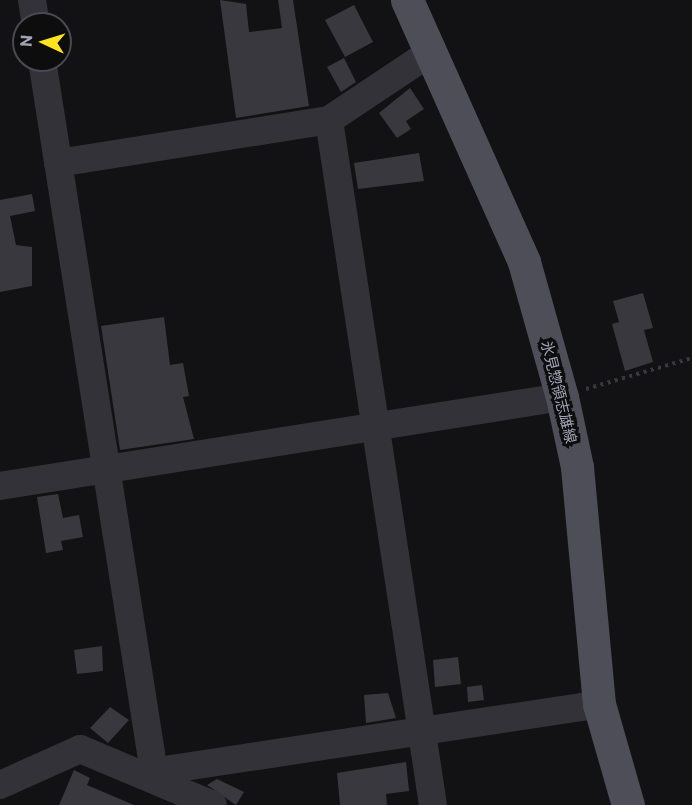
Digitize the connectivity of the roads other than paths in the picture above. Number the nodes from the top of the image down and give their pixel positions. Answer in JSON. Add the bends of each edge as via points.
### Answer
{"nodes":[{"id":1,"x":407,"y":0,"type":"edge"},
{"id":2,"x":431,"y":52,"type":"junction"},
{"id":3,"x":44,"y":72,"type":"edge"},
{"id":4,"x":329,"y":120,"type":"junction"},
{"id":5,"x":58,"y":163,"type":"junction"},
{"id":6,"x":562,"y":397,"type":"junction"},
{"id":7,"x":378,"y":427,"type":"junction"},
{"id":8,"x":106,"y":471,"type":"junction"},
{"id":9,"x":0,"y":486,"type":"edge"},
{"id":10,"x":599,"y":704,"type":"junction"},
{"id":11,"x":421,"y":731,"type":"junction"},
{"id":12,"x":156,"y":774,"type":"junction"},
{"id":13,"x":0,"y":785,"type":"edge"},
{"id":14,"x":213,"y":805,"type":"edge"},
{"id":15,"x":433,"y":805,"type":"edge"},
{"id":16,"x":628,"y":805,"type":"edge"}],
"edges":[{"from":1,"to":2,"type":"main road","name":"氷見惣領志雄線"},
{"from":2,"to":4,"type":"street"},
{"from":2,"to":6,"type":"main road","name":"氷見惣領志雄線","via":[[524,262]]},
{"from":3,"to":5,"type":"street"},
{"from":4,"to":5,"type":"street"},
{"from":4,"to":7,"type":"street"},
{"from":5,"to":8,"type":"street"},
{"from":6,"to":7,"type":"street"},
{"from":6,"to":10,"type":"main road","name":"氷見惣領志雄線","via":[[577,467]]},
{"from":7,"to":8,"type":"street"},
{"from":7,"to":11,"type":"street"},
{"from":8,"to":9,"type":"street"},
{"from":8,"to":12,"type":"street"},
{"from":10,"to":11,"type":"street"},
{"from":10,"to":16,"type":"main road","name":"氷見惣領志雄線"},
{"from":11,"to":12,"type":"street"},
{"from":11,"to":15,"type":"street"},
{"from":12,"to":13,"type":"street","via":[[80,749]]},
{"from":12,"to":14,"type":"street"}]}
